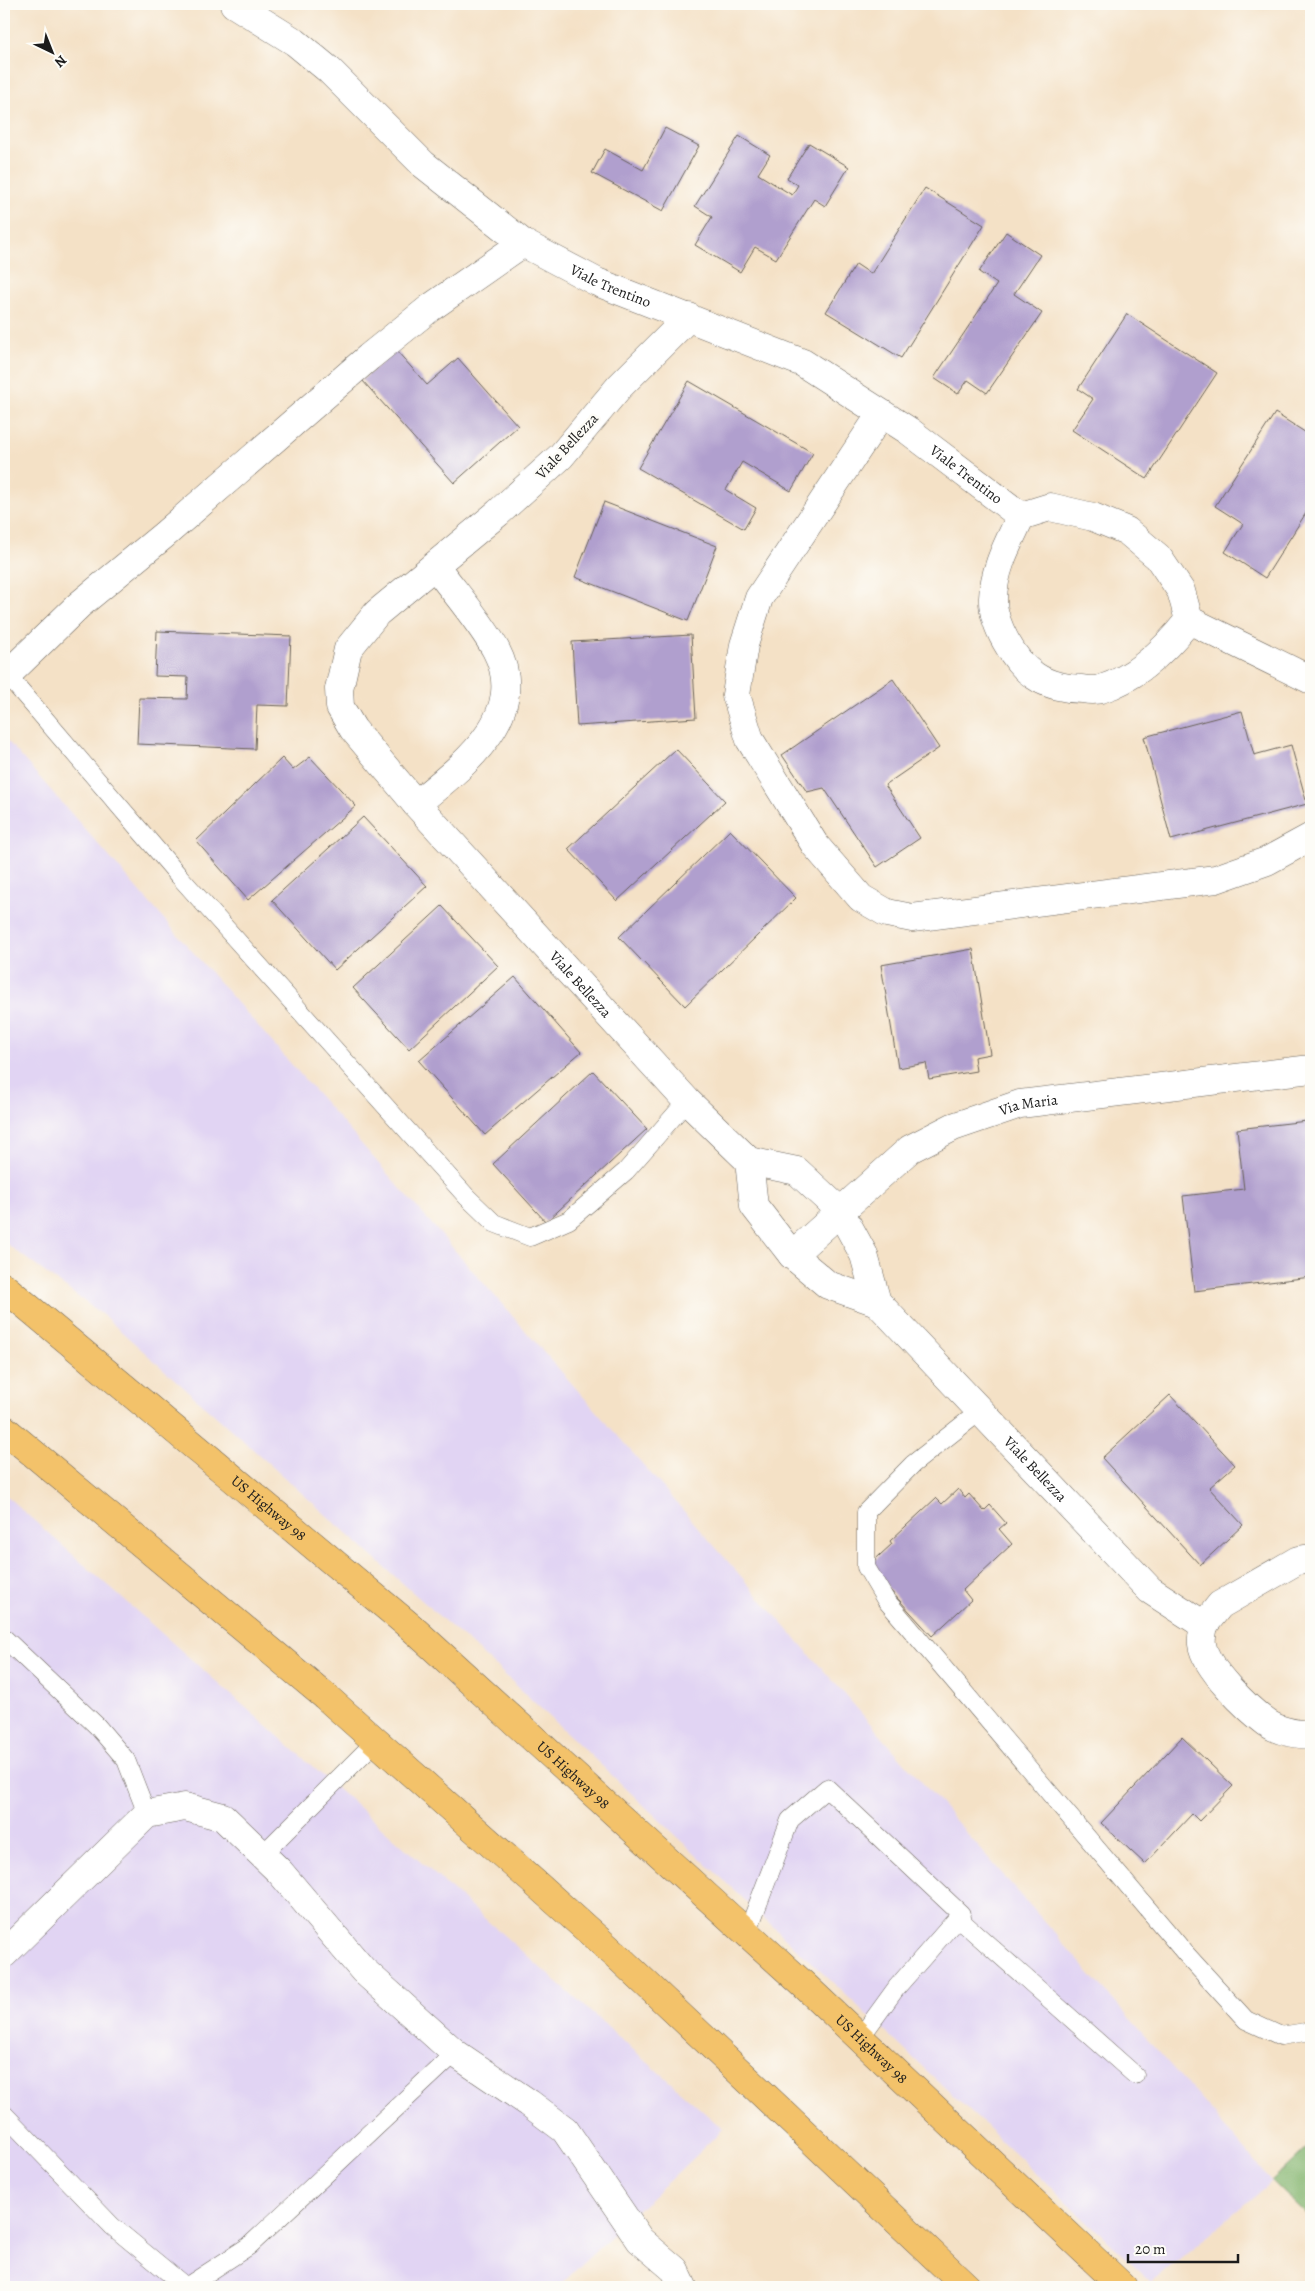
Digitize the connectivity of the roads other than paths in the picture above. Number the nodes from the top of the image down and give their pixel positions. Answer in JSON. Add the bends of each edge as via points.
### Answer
{"nodes":[{"id":1,"x":234,"y":4,"type":"edge"},
{"id":2,"x":523,"y":243,"type":"junction"},
{"id":3,"x":689,"y":317,"type":"junction"},
{"id":4,"x":881,"y":414,"type":"junction"},
{"id":5,"x":1021,"y":516,"type":"junction"},
{"id":6,"x":436,"y":567,"type":"junction"},
{"id":7,"x":1189,"y":620,"type":"junction"},
{"id":8,"x":5,"y":673,"type":"edge"},
{"id":9,"x":1311,"y":680,"type":"edge"},
{"id":10,"x":416,"y":804,"type":"junction"},
{"id":11,"x":1311,"y":837,"type":"edge"},
{"id":12,"x":1311,"y":1069,"type":"edge"},
{"id":13,"x":687,"y":1101,"type":"junction"},
{"id":14,"x":749,"y":1161,"type":"junction"},
{"id":15,"x":840,"y":1212,"type":"junction"},
{"id":16,"x":792,"y":1255,"type":"junction"},
{"id":17,"x":7,"y":1294,"type":"edge"},
{"id":18,"x":877,"y":1302,"type":"junction"},
{"id":19,"x":979,"y":1412,"type":"junction"},
{"id":20,"x":4,"y":1429,"type":"edge"},
{"id":21,"x":1311,"y":1558,"type":"edge"},
{"id":22,"x":1204,"y":1625,"type":"junction"},
{"id":23,"x":4,"y":1638,"type":"edge"},
{"id":24,"x":1311,"y":1735,"type":"edge"},
{"id":25,"x":376,"y":1741,"type":"junction"},
{"id":26,"x":147,"y":1814,"type":"junction"},
{"id":27,"x":263,"y":1854,"type":"junction"},
{"id":28,"x":958,"y":1918,"type":"junction"},
{"id":29,"x":747,"y":1933,"type":"junction"},
{"id":30,"x":4,"y":1954,"type":"edge"},
{"id":31,"x":1311,"y":2031,"type":"edge"},
{"id":32,"x":860,"y":2038,"type":"junction"},
{"id":33,"x":455,"y":2053,"type":"junction"},
{"id":34,"x":1135,"y":2074,"type":"dead end"},
{"id":35,"x":4,"y":2114,"type":"edge"},
{"id":36,"x":683,"y":2287,"type":"edge"},
{"id":37,"x":968,"y":2287,"type":"edge"},
{"id":38,"x":1123,"y":2287,"type":"edge"}],
"edges":[{"from":1,"to":2,"type":"street","name":"Viale Trentino","via":[[295,42],[322,64],[423,164]]},
{"from":2,"to":3,"type":"street","name":"Viale Trentino","via":[[598,282]]},
{"from":2,"to":8,"type":"street","via":[[430,308],[369,357],[79,605]]},
{"from":3,"to":4,"type":"street","name":"Viale Trentino","via":[[803,363]]},
{"from":3,"to":6,"type":"street","name":"Viale Bellezza","via":[[619,388],[561,456]]},
{"from":4,"to":5,"type":"street","name":"Viale Trentino","via":[[909,431]]},
{"from":4,"to":11,"type":"street","via":[[758,598],[744,645],[736,695],[750,740],[779,789],[815,845],[861,898],[886,913],[912,918],[1216,879],[1267,860]]},
{"from":5,"to":7,"type":"street","via":[[1050,507],[1093,517],[1126,530],[1158,558],[1181,591]]},
{"from":5,"to":7,"type":"street","via":[[999,564],[992,599],[1000,634],[1035,676],[1067,689],[1100,690],[1137,671],[1169,645]]},
{"from":6,"to":10,"type":"street","via":[[496,651],[504,677],[503,702],[489,737],[466,764]]},
{"from":6,"to":10,"type":"street","name":"Viale Bellezza","via":[[377,613],[348,649],[338,689],[340,707],[353,728]]},
{"from":7,"to":9,"type":"street"},
{"from":8,"to":13,"type":"lane","via":[[180,876],[467,1197],[494,1223],[530,1237],[569,1220],[626,1171]]},
{"from":10,"to":13,"type":"street","name":"Viale Bellezza"},
{"from":12,"to":15,"type":"street","name":"Via Maria","via":[[1020,1104],[953,1127],[910,1149]]},
{"from":13,"to":14,"type":"street","name":"Viale Bellezza"},
{"from":14,"to":15,"type":"street","name":"Viale Bellezza","via":[[797,1171]]},
{"from":14,"to":16,"type":"street","name":"Viale Bellezza","via":[[754,1206]]},
{"from":15,"to":16,"type":"street","name":"Via Maria"},
{"from":15,"to":18,"type":"street","name":"Viale Bellezza","via":[[864,1255]]},
{"from":16,"to":18,"type":"street","name":"Viale Bellezza","via":[[828,1285]]},
{"from":17,"to":29,"type":"main road","name":"US Highway 98","via":[[412,1628]]},
{"from":18,"to":19,"type":"street","name":"Viale Bellezza"},
{"from":19,"to":22,"type":"street","name":"Viale Bellezza","via":[[1150,1590]]},
{"from":19,"to":31,"type":"lane","via":[[913,1464],[866,1512],[866,1567],[885,1599],[1186,1954],[1246,2020],[1281,2036]]},
{"from":20,"to":25,"type":"main road"},
{"from":21,"to":22,"type":"street","via":[[1298,1560],[1220,1606]]},
{"from":22,"to":24,"type":"street","via":[[1202,1644],[1207,1661],[1237,1695],[1268,1724],[1290,1733]]},
{"from":23,"to":26,"type":"lane","via":[[97,1726],[126,1760]]},
{"from":25,"to":27,"type":"lane"},
{"from":25,"to":37,"type":"main road","via":[[618,1957]]},
{"from":26,"to":27,"type":"street","via":[[185,1807],[223,1817]]},
{"from":26,"to":30,"type":"street"},
{"from":27,"to":33,"type":"street","via":[[363,1970]]},
{"from":28,"to":29,"type":"lane","via":[[962,1914],[826,1788],[790,1820]]},
{"from":28,"to":32,"type":"lane","via":[[897,1987]]},
{"from":28,"to":34,"type":"lane"},
{"from":29,"to":32,"type":"main road","name":"US Highway 98"},
{"from":32,"to":38,"type":"main road","name":"US Highway 98"},
{"from":33,"to":35,"type":"lane","via":[[249,2246],[186,2287],[112,2226]]},
{"from":33,"to":36,"type":"street","via":[[565,2130],[640,2240],[675,2270]]}]}
